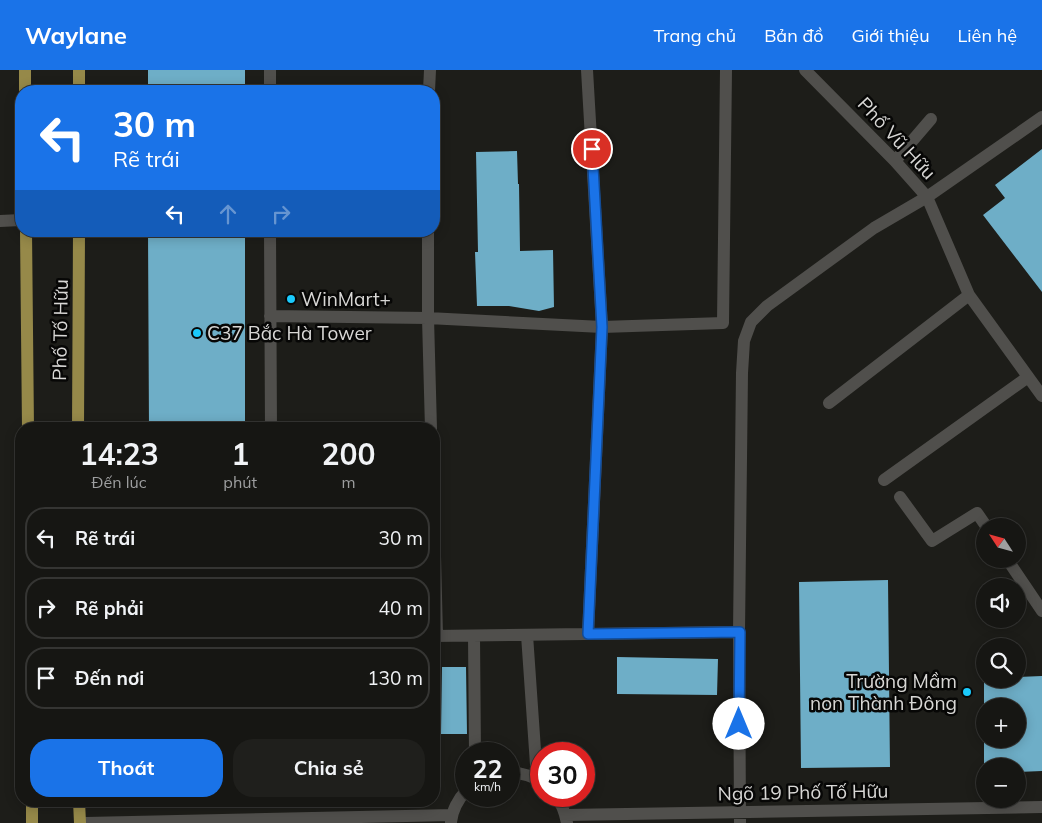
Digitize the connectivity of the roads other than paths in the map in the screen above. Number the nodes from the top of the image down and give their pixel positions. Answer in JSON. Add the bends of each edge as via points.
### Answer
{"nodes":[{"id":1,"x":25,"y":70,"type":"edge"},
{"id":2,"x":79,"y":70,"type":"edge"},
{"id":3,"x":270,"y":70,"type":"edge"},
{"id":4,"x":430,"y":70,"type":"edge"},
{"id":5,"x":587,"y":70,"type":"edge"},
{"id":6,"x":726,"y":70,"type":"edge"},
{"id":7,"x":805,"y":70,"type":"edge"},
{"id":8,"x":26,"y":85,"type":"edge"},
{"id":9,"x":79,"y":85,"type":"edge"},
{"id":10,"x":270,"y":85,"type":"edge"},
{"id":11,"x":429,"y":85,"type":"edge"},
{"id":12,"x":1042,"y":117,"type":"edge"},
{"id":13,"x":931,"y":119,"type":"dead end"},
{"id":14,"x":895,"y":161,"type":"junction"},
{"id":15,"x":927,"y":197,"type":"junction"},
{"id":16,"x":15,"y":220,"type":"edge"},
{"id":17,"x":0,"y":221,"type":"edge"},
{"id":18,"x":26,"y":237,"type":"edge"},
{"id":19,"x":79,"y":237,"type":"edge"},
{"id":20,"x":270,"y":237,"type":"edge"},
{"id":21,"x":428,"y":237,"type":"edge"},
{"id":22,"x":969,"y":295,"type":"junction"},
{"id":23,"x":270,"y":316,"type":"junction"},
{"id":24,"x":428,"y":318,"type":"junction"},
{"id":25,"x":602,"y":327,"type":"junction"},
{"id":26,"x":1028,"y":377,"type":"junction"},
{"id":27,"x":1042,"y":396,"type":"edge"},
{"id":28,"x":828,"y":402,"type":"dead end"},
{"id":29,"x":28,"y":422,"type":"edge"},
{"id":30,"x":78,"y":422,"type":"edge"},
{"id":31,"x":271,"y":422,"type":"edge"},
{"id":32,"x":431,"y":422,"type":"edge"},
{"id":33,"x":884,"y":480,"type":"dead end"},
{"id":34,"x":900,"y":497,"type":"dead end"},
{"id":35,"x":980,"y":518,"type":"edge"},
{"id":36,"x":1014,"y":568,"type":"edge"},
{"id":37,"x":1042,"y":611,"type":"edge"},
{"id":38,"x":740,"y":632,"type":"junction"},
{"id":39,"x":588,"y":634,"type":"junction"},
{"id":40,"x":528,"y":635,"type":"junction"},
{"id":41,"x":440,"y":636,"type":"edge"},
{"id":42,"x":474,"y":636,"type":"junction"},
{"id":43,"x":475,"y":742,"type":"edge"},
{"id":44,"x":536,"y":742,"type":"edge"},
{"id":45,"x":32,"y":807,"type":"edge"},
{"id":46,"x":79,"y":807,"type":"edge"},
{"id":47,"x":456,"y":807,"type":"edge"},
{"id":48,"x":561,"y":807,"type":"edge"},
{"id":49,"x":1042,"y":807,"type":"edge"},
{"id":50,"x":739,"y":818,"type":"edge"},
{"id":51,"x":451,"y":819,"type":"edge"},
{"id":52,"x":566,"y":819,"type":"edge"},
{"id":53,"x":32,"y":823,"type":"edge"},
{"id":54,"x":80,"y":823,"type":"edge"},
{"id":55,"x":86,"y":823,"type":"edge"}],
"edges":[{"from":1,"to":8,"type":"main road"},
{"from":2,"to":9,"type":"main road"},
{"from":3,"to":10,"type":"street"},
{"from":4,"to":11,"type":"street"},
{"from":5,"to":25,"type":"street"},
{"from":6,"to":25,"type":"street","via":[[723,323]]},
{"from":7,"to":14,"type":"street","name":"Phố Vũ Hữu"},
{"from":12,"to":15,"type":"street","name":"Phố Vũ Hữu"},
{"from":13,"to":14,"type":"street"},
{"from":14,"to":15,"type":"street","name":"Phố Vũ Hữu"},
{"from":15,"to":22,"type":"street"},
{"from":15,"to":38,"type":"street","via":[[874,228],[767,306],[751,322],[744,341],[742,372]]},
{"from":16,"to":17,"type":"street"},
{"from":18,"to":29,"type":"main road","name":"Phố Tố Hữu"},
{"from":19,"to":30,"type":"main road","name":"Phố Tố Hữu"},
{"from":20,"to":23,"type":"street"},
{"from":21,"to":24,"type":"street"},
{"from":22,"to":26,"type":"street"},
{"from":22,"to":28,"type":"street"},
{"from":23,"to":24,"type":"street"},
{"from":23,"to":31,"type":"street"},
{"from":24,"to":25,"type":"street"},
{"from":24,"to":32,"type":"street"},
{"from":25,"to":39,"type":"street"},
{"from":26,"to":27,"type":"street"},
{"from":26,"to":33,"type":"street"},
{"from":34,"to":35,"type":"street","via":[[932,540],[977,513]]},
{"from":36,"to":37,"type":"street"},
{"from":38,"to":39,"type":"street"},
{"from":38,"to":50,"type":"street"},
{"from":39,"to":40,"type":"street"},
{"from":40,"to":42,"type":"street"},
{"from":40,"to":44,"type":"street"},
{"from":41,"to":42,"type":"street"},
{"from":42,"to":43,"type":"street"},
{"from":45,"to":53,"type":"main road"},
{"from":46,"to":54,"type":"main road"},
{"from":47,"to":51,"type":"street"},
{"from":48,"to":52,"type":"street"},
{"from":49,"to":50,"type":"street","name":"Ngõ 19 Phố Tố Hữu"},
{"from":50,"to":52,"type":"street","name":"Ngõ 19 Phố Tố Hữu"},
{"from":51,"to":55,"type":"street"}]}
